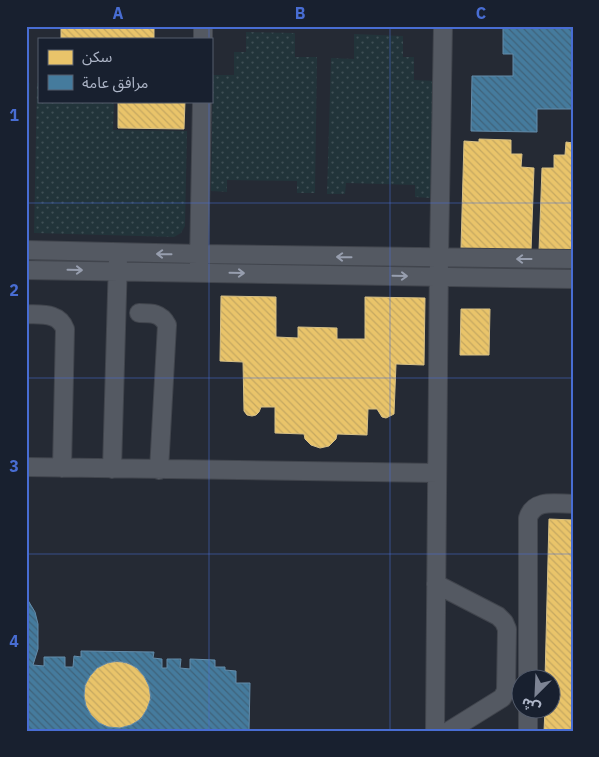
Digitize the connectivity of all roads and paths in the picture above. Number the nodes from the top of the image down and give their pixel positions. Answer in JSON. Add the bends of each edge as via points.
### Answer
{"nodes":[{"id":1,"x":443,"y":26,"type":"edge"},
{"id":2,"x":202,"y":102,"type":"edge"},
{"id":3,"x":26,"y":250,"type":"edge"},
{"id":4,"x":118,"y":252,"type":"junction"},
{"id":5,"x":198,"y":254,"type":"junction"},
{"id":6,"x":439,"y":258,"type":"junction"},
{"id":7,"x":573,"y":259,"type":"edge"},
{"id":8,"x":26,"y":270,"type":"edge"},
{"id":9,"x":117,"y":271,"type":"junction"},
{"id":10,"x":199,"y":272,"type":"junction"},
{"id":11,"x":439,"y":277,"type":"junction"},
{"id":12,"x":573,"y":279,"type":"edge"},
{"id":13,"x":139,"y":313,"type":"dead end"},
{"id":14,"x":26,"y":314,"type":"edge"},
{"id":15,"x":26,"y":467,"type":"edge"},
{"id":16,"x":62,"y":468,"type":"junction"},
{"id":17,"x":112,"y":469,"type":"junction"},
{"id":18,"x":159,"y":470,"type":"junction"},
{"id":19,"x":437,"y":473,"type":"junction"},
{"id":20,"x":573,"y":504,"type":"edge"},
{"id":21,"x":436,"y":584,"type":"junction"},
{"id":22,"x":508,"y":654,"type":"junction"},
{"id":23,"x":528,"y":656,"type":"junction"},
{"id":24,"x":528,"y":670,"type":"edge"},
{"id":25,"x":435,"y":731,"type":"edge"},
{"id":26,"x":449,"y":731,"type":"edge"}],
"edges":[{"from":1,"to":6,"type":"lane"},
{"from":2,"to":5,"type":"lane"},
{"from":3,"to":4,"type":"lane"},
{"from":5,"to":4,"type":"lane","one_way":true},
{"from":4,"to":9,"type":"lane"},
{"from":6,"to":5,"type":"lane","one_way":true},
{"from":5,"to":10,"type":"lane"},
{"from":7,"to":6,"type":"lane","one_way":true},
{"from":6,"to":11,"type":"lane"},
{"from":8,"to":9,"type":"lane","one_way":true},
{"from":9,"to":10,"type":"lane"},
{"from":9,"to":17,"type":"lane"},
{"from":10,"to":11,"type":"lane","one_way":true},
{"from":11,"to":12,"type":"lane"},
{"from":11,"to":19,"type":"lane"},
{"from":13,"to":18,"type":"lane","via":[[161,316],[167,325]]},
{"from":14,"to":16,"type":"lane","via":[[56,317],[65,329]]},
{"from":15,"to":16,"type":"lane"},
{"from":16,"to":17,"type":"lane"},
{"from":17,"to":18,"type":"lane"},
{"from":18,"to":19,"type":"lane"},
{"from":19,"to":21,"type":"lane"},
{"from":20,"to":23,"type":"lane","via":[[543,504],[530,514]]},
{"from":21,"to":22,"type":"lane","via":[[498,616],[507,629]]},
{"from":21,"to":25,"type":"lane"},
{"from":22,"to":23,"type":"lane"},
{"from":22,"to":26,"type":"lane","via":[[506,691],[502,698]]},
{"from":23,"to":24,"type":"lane"}]}
